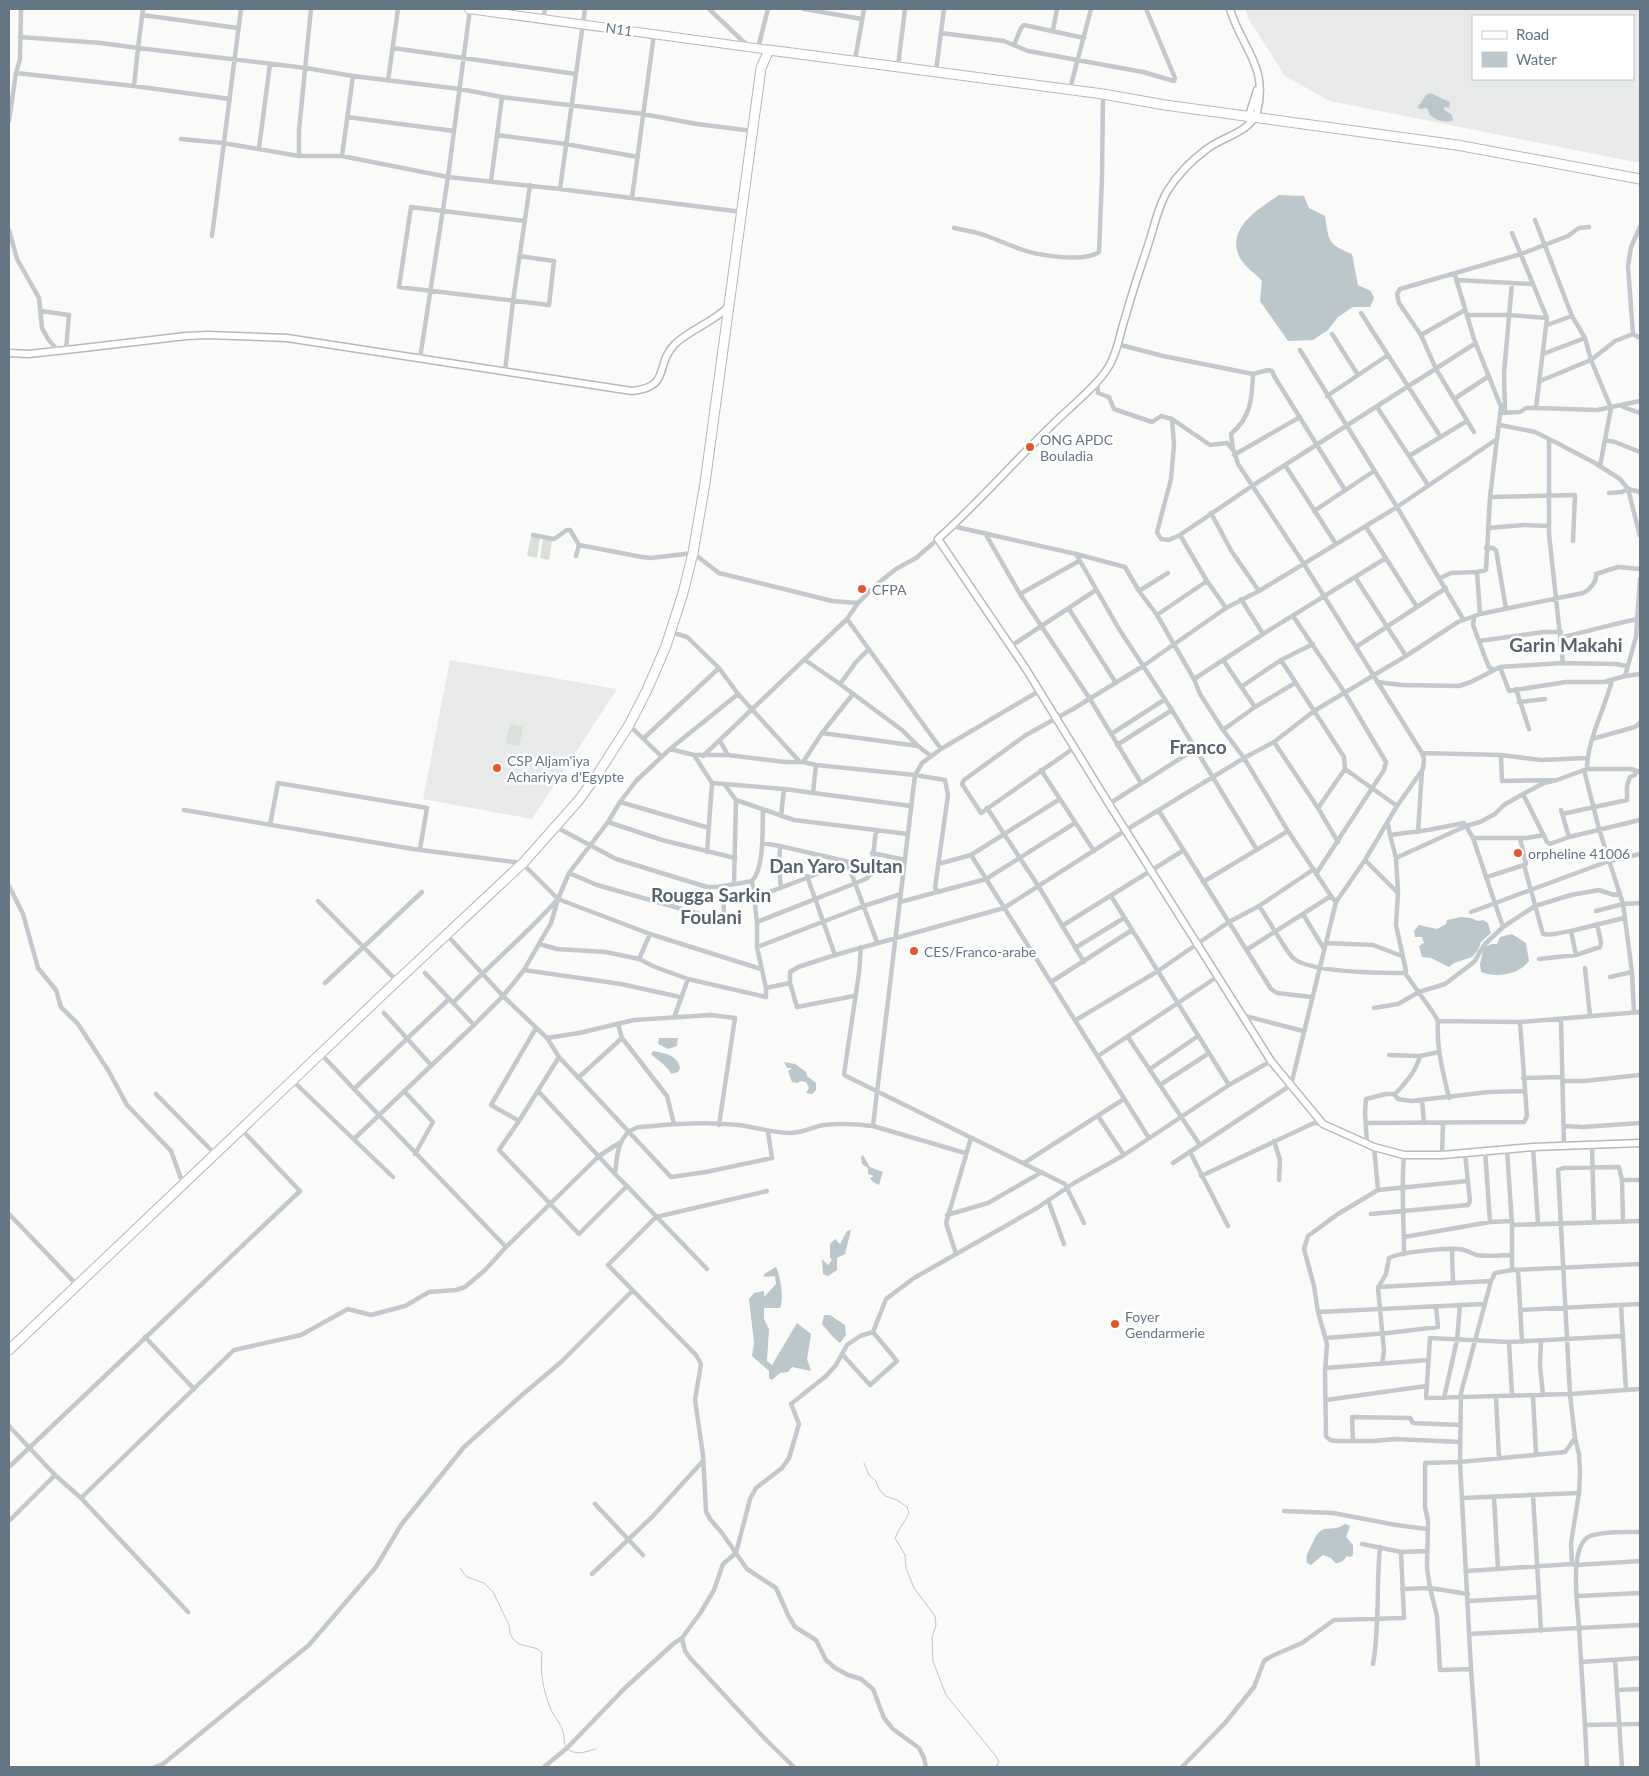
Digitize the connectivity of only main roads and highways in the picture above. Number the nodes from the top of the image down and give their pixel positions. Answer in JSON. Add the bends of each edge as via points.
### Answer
{"nodes":[{"id":1,"x":470,"y":9,"type":"edge"},
{"id":2,"x":769,"y":50,"type":"junction"},
{"id":3,"x":1251,"y":116,"type":"junction"},
{"id":4,"x":1640,"y":174,"type":"edge"},
{"id":5,"x":1640,"y":179,"type":"edge"},
{"id":6,"x":9,"y":1350,"type":"edge"}],
"edges":[{"from":1,"to":2,"type":"main road","name":"N11"},
{"from":2,"to":3,"type":"highway","via":[[1142,98]]},
{"from":2,"to":6,"type":"highway","via":[[761,68],[706,484],[693,553],[671,632],[630,725],[599,772],[556,827],[522,863]]},
{"from":3,"to":4,"type":"highway","via":[[1459,141]]},
{"from":3,"to":5,"type":"highway","via":[[1473,148]]}]}
